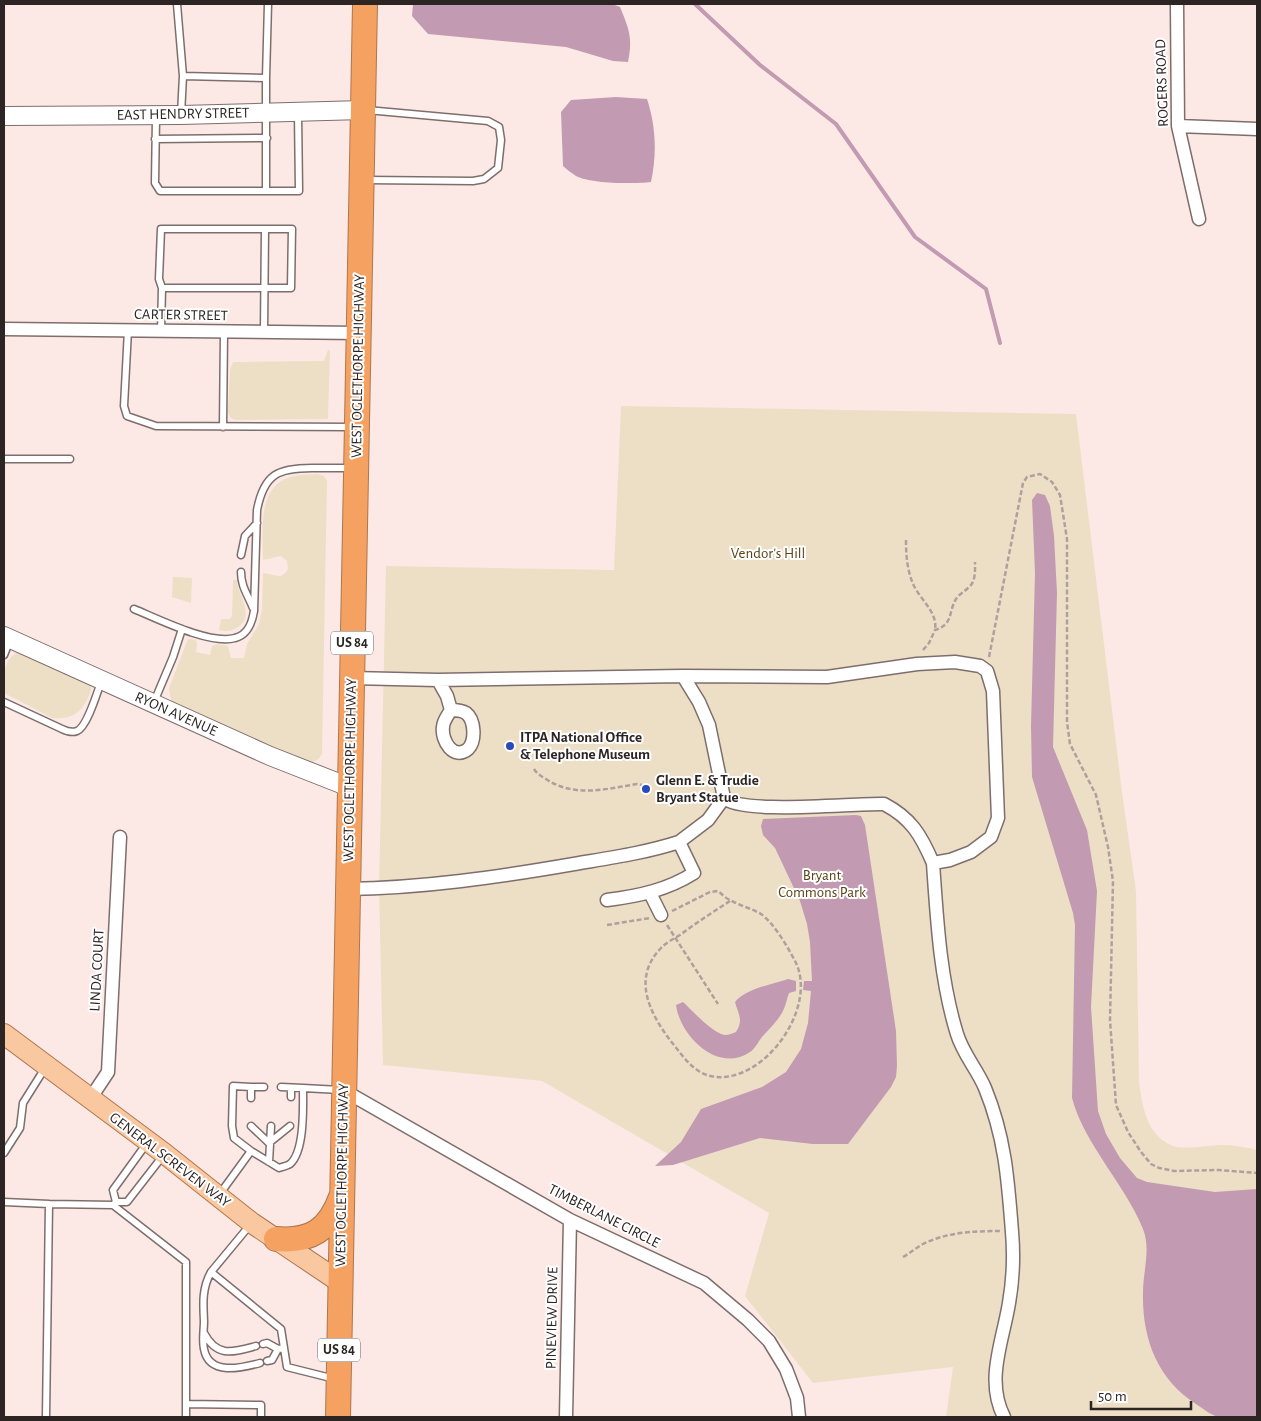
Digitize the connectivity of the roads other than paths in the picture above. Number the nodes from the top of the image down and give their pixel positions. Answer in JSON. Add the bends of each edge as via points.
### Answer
{"nodes":[{"id":1,"x":177,"y":4,"type":"edge"},
{"id":2,"x":268,"y":4,"type":"edge"},
{"id":3,"x":365,"y":4,"type":"edge"},
{"id":4,"x":1177,"y":4,"type":"edge"},
{"id":5,"x":183,"y":76,"type":"junction"},
{"id":6,"x":266,"y":78,"type":"junction"},
{"id":7,"x":363,"y":110,"type":"junction"},
{"id":8,"x":298,"y":112,"type":"junction"},
{"id":9,"x":267,"y":113,"type":"junction"},
{"id":10,"x":156,"y":115,"type":"junction"},
{"id":11,"x":181,"y":115,"type":"junction"},
{"id":12,"x":4,"y":116,"type":"edge"},
{"id":13,"x":1178,"y":126,"type":"junction"},
{"id":14,"x":1257,"y":129,"type":"edge"},
{"id":15,"x":267,"y":138,"type":"junction"},
{"id":16,"x":155,"y":139,"type":"junction"},
{"id":17,"x":362,"y":180,"type":"junction"},
{"id":18,"x":266,"y":191,"type":"junction"},
{"id":19,"x":1199,"y":219,"type":"dead end"},
{"id":20,"x":265,"y":229,"type":"junction"},
{"id":21,"x":162,"y":288,"type":"junction"},
{"id":22,"x":264,"y":288,"type":"junction"},
{"id":23,"x":4,"y":329,"type":"edge"},
{"id":24,"x":128,"y":330,"type":"junction"},
{"id":25,"x":161,"y":331,"type":"junction"},
{"id":26,"x":224,"y":331,"type":"junction"},
{"id":27,"x":264,"y":332,"type":"junction"},
{"id":28,"x":358,"y":333,"type":"junction"},
{"id":29,"x":223,"y":426,"type":"junction"},
{"id":30,"x":357,"y":427,"type":"junction"},
{"id":31,"x":4,"y":459,"type":"edge"},
{"id":32,"x":70,"y":459,"type":"dead end"},
{"id":33,"x":356,"y":468,"type":"junction"},
{"id":34,"x":257,"y":524,"type":"junction"},
{"id":35,"x":241,"y":555,"type":"dead end"},
{"id":36,"x":241,"y":572,"type":"dead end"},
{"id":37,"x":134,"y":609,"type":"dead end"},
{"id":38,"x":254,"y":612,"type":"junction"},
{"id":39,"x":182,"y":629,"type":"junction"},
{"id":40,"x":6,"y":643,"type":"edge"},
{"id":41,"x":683,"y":676,"type":"junction"},
{"id":42,"x":351,"y":678,"type":"junction"},
{"id":43,"x":438,"y":680,"type":"junction"},
{"id":44,"x":102,"y":681,"type":"junction"},
{"id":45,"x":4,"y":702,"type":"edge"},
{"id":46,"x":153,"y":704,"type":"junction"},
{"id":47,"x":451,"y":710,"type":"dead end"},
{"id":48,"x":350,"y":787,"type":"junction"},
{"id":49,"x":724,"y":798,"type":"junction"},
{"id":50,"x":120,"y":837,"type":"dead end"},
{"id":51,"x":679,"y":842,"type":"junction"},
{"id":52,"x":933,"y":862,"type":"junction"},
{"id":53,"x":347,"y":889,"type":"junction"},
{"id":54,"x":650,"y":893,"type":"junction"},
{"id":55,"x":607,"y":900,"type":"dead end"},
{"id":56,"x":661,"y":915,"type":"road end"},
{"id":57,"x":4,"y":1034,"type":"edge"},
{"id":58,"x":46,"y":1066,"type":"junction"},
{"id":59,"x":251,"y":1087,"type":"junction"},
{"id":60,"x":264,"y":1087,"type":"dead end"},
{"id":61,"x":282,"y":1087,"type":"dead end"},
{"id":62,"x":291,"y":1088,"type":"junction"},
{"id":63,"x":303,"y":1088,"type":"junction"},
{"id":64,"x":343,"y":1090,"type":"junction"},
{"id":65,"x":251,"y":1098,"type":"dead end"},
{"id":66,"x":291,"y":1098,"type":"dead end"},
{"id":67,"x":90,"y":1099,"type":"junction"},
{"id":68,"x":250,"y":1126,"type":"dead end"},
{"id":69,"x":271,"y":1126,"type":"dead end"},
{"id":70,"x":290,"y":1126,"type":"dead end"},
{"id":71,"x":148,"y":1142,"type":"junction"},
{"id":72,"x":269,"y":1143,"type":"junction"},
{"id":73,"x":251,"y":1151,"type":"junction"},
{"id":74,"x":4,"y":1153,"type":"edge"},
{"id":75,"x":165,"y":1154,"type":"junction"},
{"id":76,"x":269,"y":1162,"type":"junction"},
{"id":77,"x":218,"y":1196,"type":"junction"},
{"id":78,"x":341,"y":1196,"type":"junction"},
{"id":79,"x":4,"y":1202,"type":"edge"},
{"id":80,"x":114,"y":1203,"type":"junction"},
{"id":81,"x":48,"y":1204,"type":"junction"},
{"id":82,"x":570,"y":1220,"type":"junction"},
{"id":83,"x":252,"y":1222,"type":"junction"},
{"id":84,"x":276,"y":1239,"type":"junction"},
{"id":85,"x":211,"y":1272,"type":"junction"},
{"id":86,"x":340,"y":1282,"type":"junction"},
{"id":87,"x":204,"y":1332,"type":"junction"},
{"id":88,"x":263,"y":1344,"type":"dead end"},
{"id":89,"x":256,"y":1346,"type":"dead end"},
{"id":90,"x":281,"y":1348,"type":"junction"},
{"id":91,"x":268,"y":1361,"type":"dead end"},
{"id":92,"x":260,"y":1363,"type":"dead end"},
{"id":93,"x":339,"y":1380,"type":"junction"},
{"id":94,"x":186,"y":1404,"type":"junction"},
{"id":95,"x":46,"y":1417,"type":"edge"},
{"id":96,"x":186,"y":1417,"type":"edge"},
{"id":97,"x":260,"y":1417,"type":"edge"},
{"id":98,"x":338,"y":1417,"type":"edge"},
{"id":99,"x":566,"y":1417,"type":"edge"},
{"id":100,"x":799,"y":1417,"type":"edge"},
{"id":101,"x":1004,"y":1417,"type":"edge"}],
"edges":[{"from":1,"to":5,"type":"lane"},
{"from":2,"to":6,"type":"lane"},
{"from":3,"to":7,"type":"highway","name":"WEST OGLETHORPE HIGHWAY","number":"US 84"},
{"from":4,"to":13,"type":"street","name":"ROGERS ROAD"},
{"from":5,"to":6,"type":"lane"},
{"from":5,"to":11,"type":"lane"},
{"from":6,"to":9,"type":"lane"},
{"from":7,"to":8,"type":"street","name":"EAST HENDRY STREET"},
{"from":7,"to":17,"type":"highway","name":"WEST OGLETHORPE HIGHWAY","number":"US 84"},
{"from":7,"to":17,"type":"lane","via":[[488,121],[499,126],[501,140],[498,168],[484,179]]},
{"from":8,"to":9,"type":"street","name":"EAST HENDRY STREET"},
{"from":8,"to":18,"type":"lane","via":[[299,191]]},
{"from":9,"to":11,"type":"street","name":"EAST HENDRY STREET"},
{"from":9,"to":15,"type":"lane"},
{"from":10,"to":11,"type":"street","name":"EAST HENDRY STREET"},
{"from":10,"to":12,"type":"street","name":"EAST HENDRY STREET"},
{"from":10,"to":16,"type":"lane"},
{"from":13,"to":14,"type":"street"},
{"from":13,"to":19,"type":"street","name":"ROGERS ROAD"},
{"from":15,"to":16,"type":"lane"},
{"from":15,"to":18,"type":"lane"},
{"from":16,"to":18,"type":"lane","via":[[155,183],[160,191]]},
{"from":17,"to":28,"type":"highway","name":"WEST OGLETHORPE HIGHWAY","number":"US 84"},
{"from":20,"to":21,"type":"lane","via":[[161,229],[159,279]]},
{"from":20,"to":22,"type":"lane"},
{"from":20,"to":22,"type":"lane","via":[[292,228],[291,288]]},
{"from":21,"to":22,"type":"lane"},
{"from":21,"to":25,"type":"lane"},
{"from":22,"to":27,"type":"lane"},
{"from":23,"to":24,"type":"street","name":"CARTER STREET"},
{"from":24,"to":25,"type":"street","name":"CARTER STREET"},
{"from":24,"to":29,"type":"lane","via":[[124,406],[127,416],[156,426]]},
{"from":25,"to":26,"type":"street","name":"CARTER STREET"},
{"from":26,"to":27,"type":"street","name":"CARTER STREET"},
{"from":26,"to":29,"type":"lane"},
{"from":27,"to":28,"type":"street","name":"CARTER STREET"},
{"from":28,"to":30,"type":"highway","name":"WEST OGLETHORPE HIGHWAY","number":"US 84"},
{"from":29,"to":30,"type":"lane"},
{"from":30,"to":33,"type":"highway","name":"WEST OGLETHORPE HIGHWAY","number":"US 84"},
{"from":31,"to":32,"type":"lane"},
{"from":33,"to":34,"type":"lane","via":[[287,469],[275,474],[260,496]]},
{"from":33,"to":42,"type":"highway","name":"WEST OGLETHORPE HIGHWAY","number":"US 84"},
{"from":34,"to":35,"type":"lane","via":[[245,536]]},
{"from":34,"to":38,"type":"lane"},
{"from":36,"to":38,"type":"lane","via":[[244,590]]},
{"from":37,"to":39,"type":"lane"},
{"from":38,"to":39,"type":"lane","via":[[249,628],[235,638],[211,637]]},
{"from":39,"to":46,"type":"lane"},
{"from":40,"to":44,"type":"street","name":"RYON AVENUE"},
{"from":41,"to":43,"type":"street"},
{"from":41,"to":49,"type":"street","via":[[709,725]]},
{"from":41,"to":52,"type":"street","via":[[827,677],[917,664],[955,662],[980,666],[986,671],[993,690],[998,818],[991,837],[971,852]]},
{"from":42,"to":43,"type":"street"},
{"from":42,"to":48,"type":"highway","name":"WEST OGLETHORPE HIGHWAY","number":"US 84"},
{"from":43,"to":47,"type":"street"},
{"from":44,"to":45,"type":"lane","via":[[83,726],[77,731],[69,732]]},
{"from":44,"to":46,"type":"street","name":"RYON AVENUE"},
{"from":46,"to":48,"type":"street","name":"RYON AVENUE"},
{"from":48,"to":53,"type":"highway","name":"WEST OGLETHORPE HIGHWAY","number":"US 84"},
{"from":49,"to":51,"type":"street","via":[[708,820]]},
{"from":49,"to":52,"type":"street","via":[[732,804],[760,807],[884,804],[898,812],[921,836]]},
{"from":50,"to":67,"type":"street","name":"LINDA COURT","via":[[108,1072]]},
{"from":51,"to":53,"type":"street","via":[[499,876]]},
{"from":51,"to":54,"type":"street","via":[[694,873]]},
{"from":52,"to":101,"type":"street","via":[[940,946],[951,1013],[966,1056],[984,1086],[1001,1136],[1008,1173],[1012,1286],[996,1374],[997,1396]]},
{"from":53,"to":64,"type":"highway","name":"WEST OGLETHORPE HIGHWAY","number":"US 84"},
{"from":54,"to":55,"type":"street"},
{"from":54,"to":56,"type":"street"},
{"from":57,"to":58,"type":"main road","name":"GENERAL SCREVEN WAY"},
{"from":58,"to":67,"type":"main road","name":"GENERAL SCREVEN WAY"},
{"from":58,"to":74,"type":"lane","via":[[23,1103],[20,1128]]},
{"from":59,"to":60,"type":"lane"},
{"from":59,"to":65,"type":"lane"},
{"from":59,"to":73,"type":"lane","via":[[233,1086],[232,1126],[234,1138]]},
{"from":61,"to":62,"type":"lane"},
{"from":62,"to":63,"type":"lane"},
{"from":62,"to":66,"type":"lane"},
{"from":63,"to":64,"type":"lane"},
{"from":63,"to":76,"type":"lane","via":[[303,1126],[293,1160],[279,1168]]},
{"from":64,"to":78,"type":"highway","name":"WEST OGLETHORPE HIGHWAY","number":"US 84"},
{"from":64,"to":82,"type":"street","name":"TIMBERLANE CIRCLE"},
{"from":67,"to":71,"type":"main road","name":"GENERAL SCREVEN WAY"},
{"from":68,"to":72,"type":"lane"},
{"from":69,"to":72,"type":"lane"},
{"from":70,"to":72,"type":"lane"},
{"from":71,"to":75,"type":"main road","name":"GENERAL SCREVEN WAY"},
{"from":71,"to":80,"type":"lane","via":[[112,1190]]},
{"from":72,"to":76,"type":"lane"},
{"from":73,"to":76,"type":"lane"},
{"from":73,"to":77,"type":"lane"},
{"from":75,"to":77,"type":"main road","name":"GENERAL SCREVEN WAY"},
{"from":75,"to":80,"type":"lane","via":[[127,1202]]},
{"from":77,"to":83,"type":"main road","name":"GENERAL SCREVEN WAY"},
{"from":78,"to":84,"type":"highway","via":[[336,1210],[318,1232],[292,1240]]},
{"from":78,"to":86,"type":"highway","name":"WEST OGLETHORPE HIGHWAY","number":"US 84"},
{"from":79,"to":81,"type":"lane"},
{"from":80,"to":81,"type":"lane"},
{"from":80,"to":94,"type":"lane","via":[[186,1262]]},
{"from":81,"to":95,"type":"lane"},
{"from":82,"to":99,"type":"street","name":"PINEVIEW DRIVE"},
{"from":82,"to":100,"type":"street","name":"TIMBERLANE CIRCLE","via":[[704,1283],[748,1320],[769,1341],[786,1369],[797,1398]]},
{"from":83,"to":84,"type":"main road","name":"GENERAL SCREVEN WAY"},
{"from":83,"to":85,"type":"lane"},
{"from":84,"to":86,"type":"main road","name":"GENERAL SCREVEN WAY"},
{"from":85,"to":87,"type":"lane","via":[[205,1283]]},
{"from":85,"to":90,"type":"lane","via":[[281,1329]]},
{"from":86,"to":93,"type":"highway","name":"WEST OGLETHORPE HIGHWAY","number":"US 84"},
{"from":87,"to":89,"type":"lane","via":[[217,1349],[227,1352]]},
{"from":87,"to":92,"type":"lane","via":[[204,1351],[210,1362],[222,1368],[238,1369]]},
{"from":88,"to":90,"type":"lane"},
{"from":90,"to":91,"type":"lane"},
{"from":90,"to":93,"type":"lane","via":[[286,1366]]},
{"from":93,"to":98,"type":"highway","name":"WEST OGLETHORPE HIGHWAY","number":"US 84"},
{"from":94,"to":96,"type":"lane"},
{"from":94,"to":97,"type":"lane","via":[[261,1404]]}]}
